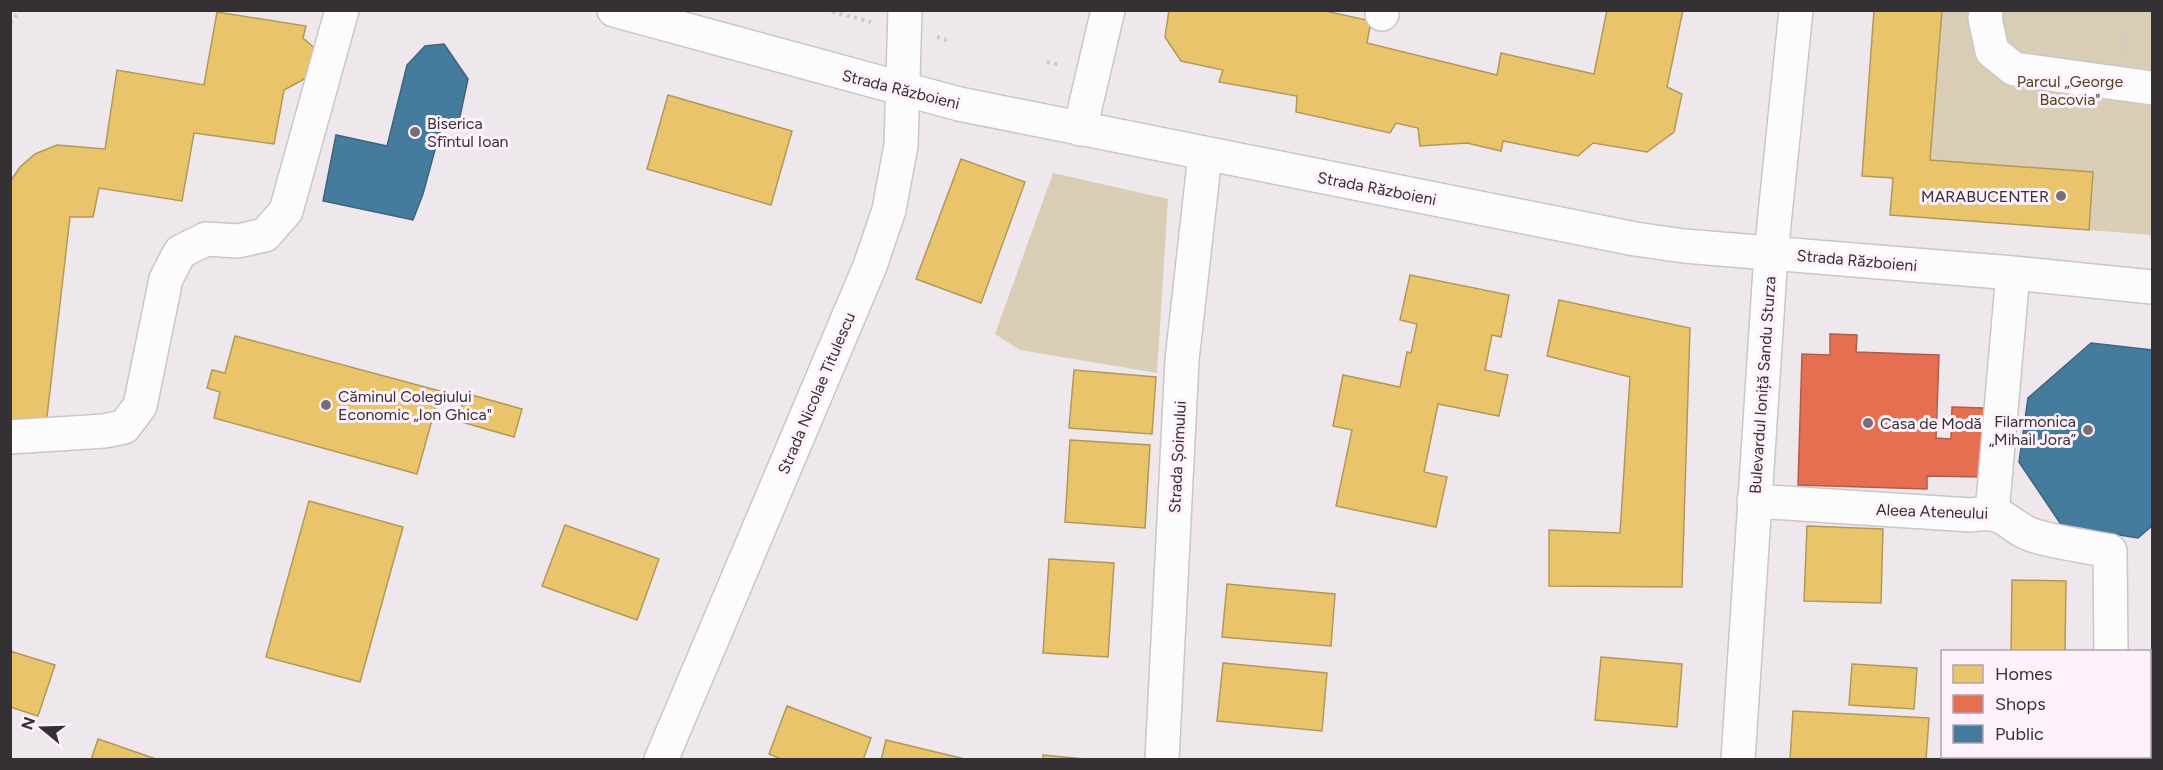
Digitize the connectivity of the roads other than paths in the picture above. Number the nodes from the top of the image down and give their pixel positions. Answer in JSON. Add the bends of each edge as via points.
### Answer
{"nodes":[{"id":1,"x":342,"y":10,"type":"edge"},
{"id":2,"x":614,"y":10,"type":"edge"},
{"id":3,"x":905,"y":10,"type":"edge"},
{"id":4,"x":1108,"y":10,"type":"edge"},
{"id":5,"x":1796,"y":10,"type":"edge"},
{"id":6,"x":1986,"y":10,"type":"edge"},
{"id":7,"x":2138,"y":86,"type":"edge"},
{"id":8,"x":902,"y":89,"type":"junction"},
{"id":9,"x":1080,"y":129,"type":"junction"},
{"id":10,"x":1205,"y":155,"type":"junction"},
{"id":11,"x":1771,"y":254,"type":"junction"},
{"id":12,"x":2013,"y":273,"type":"junction"},
{"id":13,"x":2152,"y":287,"type":"edge"},
{"id":14,"x":10,"y":437,"type":"edge"},
{"id":15,"x":1754,"y":501,"type":"junction"},
{"id":16,"x":1992,"y":513,"type":"junction"},
{"id":17,"x":2111,"y":650,"type":"edge"},
{"id":18,"x":662,"y":759,"type":"edge"},
{"id":19,"x":1162,"y":759,"type":"edge"},
{"id":20,"x":1738,"y":759,"type":"edge"}],
"edges":[{"from":1,"to":14,"type":"street","via":[[286,211],[265,235],[238,241],[206,239],[180,252],[166,279],[140,406],[124,427],[104,432]]},
{"from":2,"to":8,"type":"street","name":"Strada Războieni"},
{"from":3,"to":8,"type":"street","name":"Strada Nicolae Titulescu"},
{"from":4,"to":9,"type":"street"},
{"from":5,"to":11,"type":"street","name":"Bulevardul Ioniță Sandu Sturza"},
{"from":6,"to":7,"type":"street","via":[[1992,51],[2014,69]]},
{"from":8,"to":9,"type":"street","name":"Strada Războieni"},
{"from":8,"to":18,"type":"street","name":"Strada Nicolae Titulescu","via":[[901,145],[889,210],[870,266]]},
{"from":9,"to":10,"type":"street","name":"Strada Războieni"},
{"from":10,"to":11,"type":"street","name":"Strada Războieni","via":[[1635,239]]},
{"from":10,"to":19,"type":"street","name":"Strada Șoimului","via":[[1182,360]]},
{"from":11,"to":12,"type":"street","name":"Strada Războieni"},
{"from":11,"to":15,"type":"street","name":"Bulevardul Ioniță Sandu Sturza"},
{"from":12,"to":13,"type":"street","name":"Strada Războieni"},
{"from":12,"to":16,"type":"street"},
{"from":15,"to":16,"type":"street","name":"Aleea Ateneului","via":[[1971,515]]},
{"from":15,"to":20,"type":"street","name":"Bulevardul Ioniță Sandu Sturza"},
{"from":16,"to":17,"type":"street","name":"Aleea Ateneului","via":[[2035,536],[2109,551]]}]}
